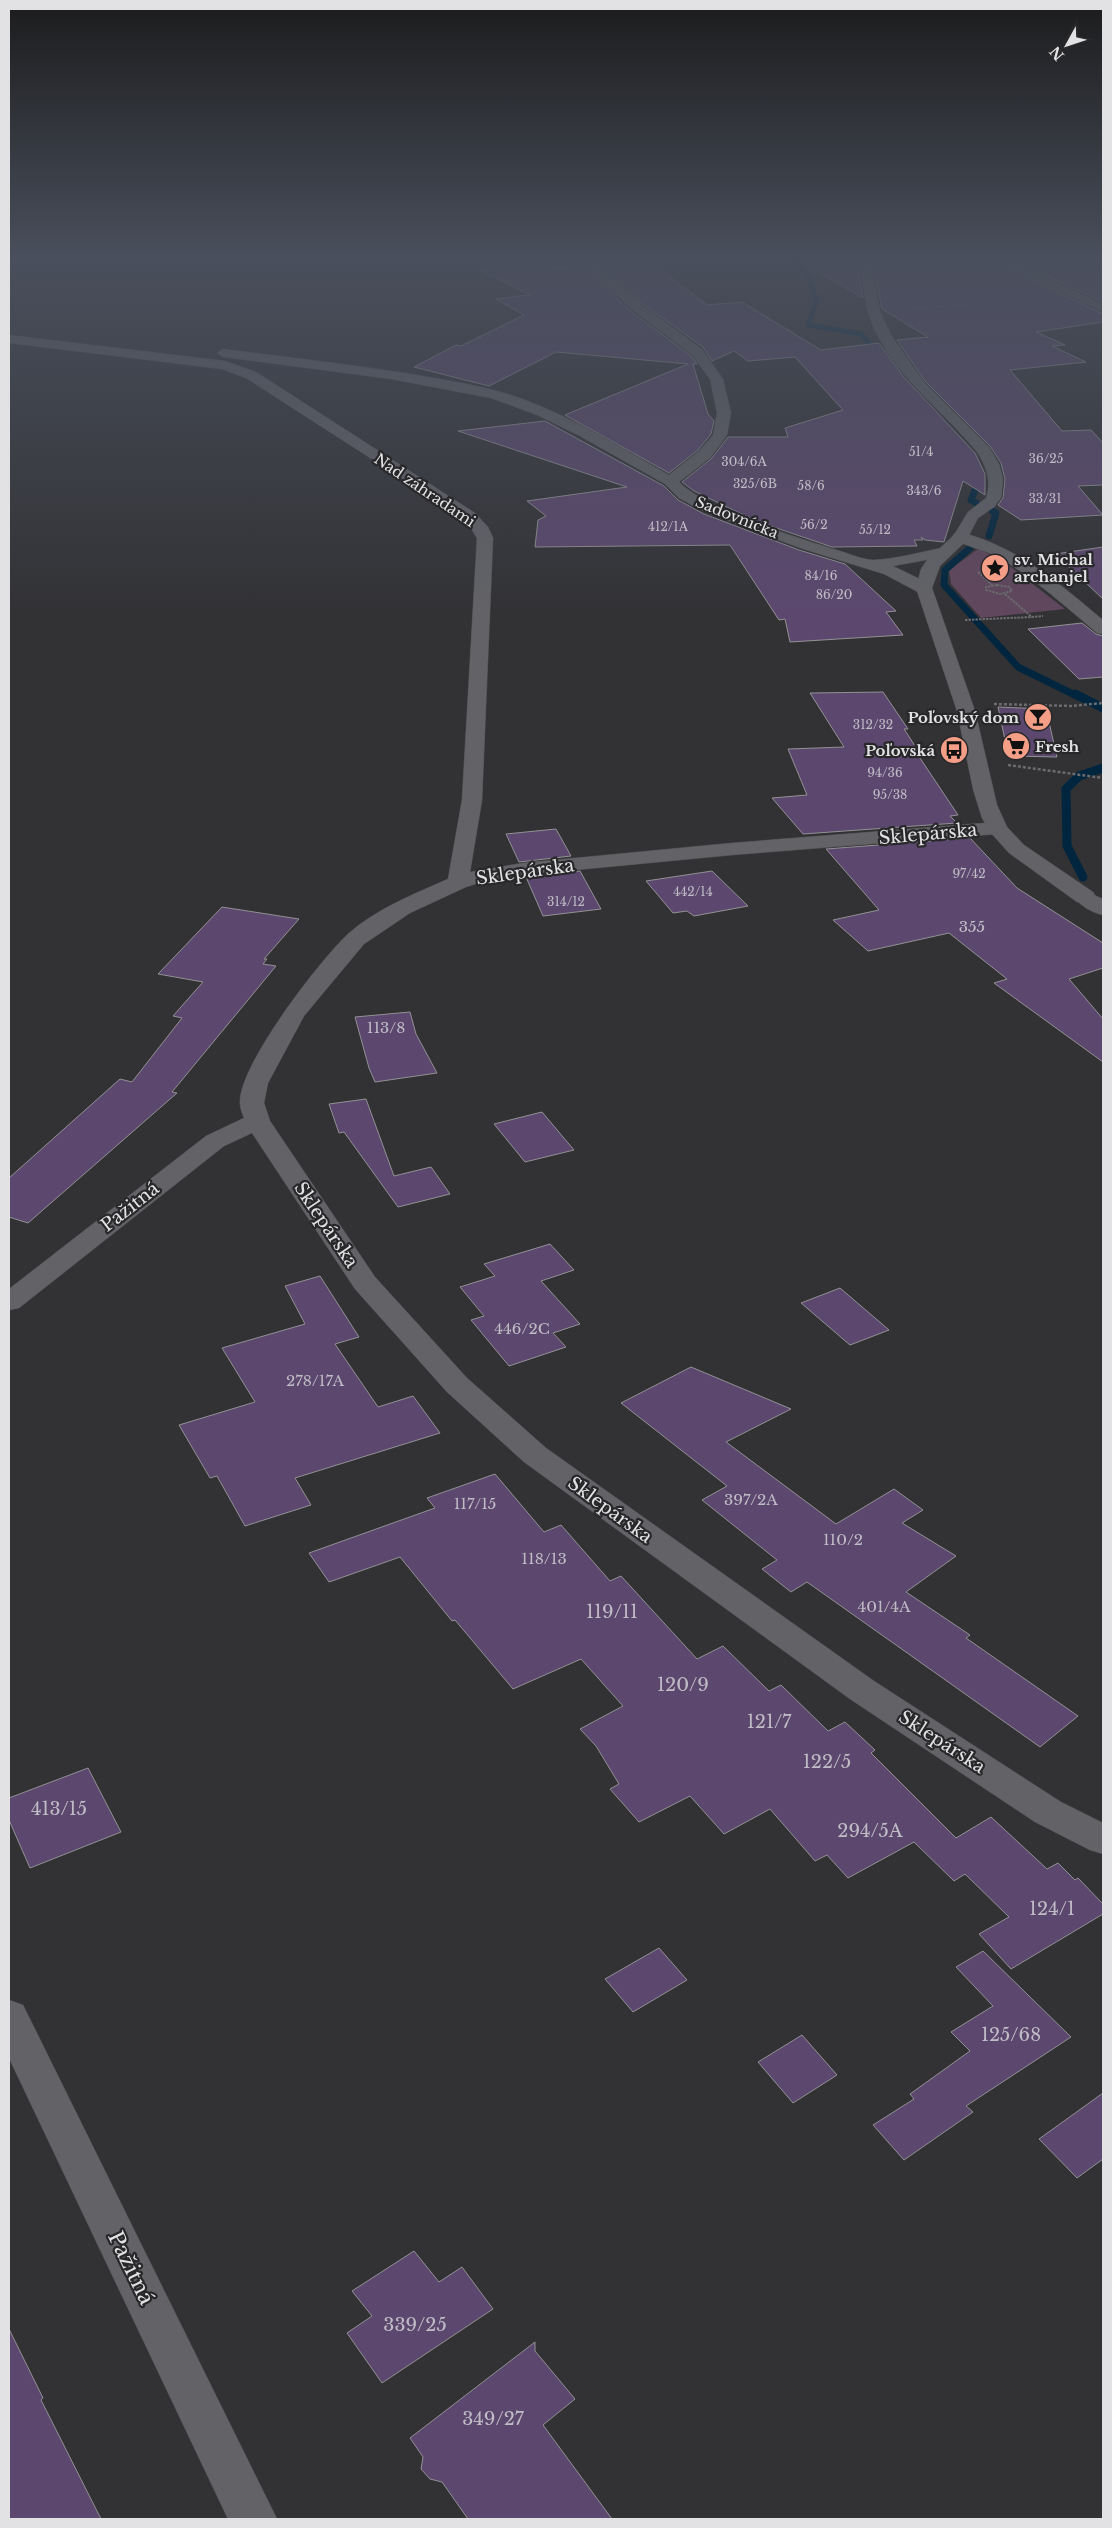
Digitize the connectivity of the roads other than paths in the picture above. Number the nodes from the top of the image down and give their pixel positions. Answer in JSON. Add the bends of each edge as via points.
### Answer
{"nodes":[{"id":1,"x":256,"y":378,"type":"edge"},
{"id":2,"x":412,"y":378,"type":"edge"},
{"id":3,"x":715,"y":378,"type":"edge"},
{"id":4,"x":916,"y":378,"type":"edge"},
{"id":5,"x":670,"y":481,"type":"junction"},
{"id":6,"x":960,"y":537,"type":"junction"},
{"id":7,"x":942,"y":553,"type":"junction"},
{"id":8,"x":875,"y":564,"type":"junction"},
{"id":9,"x":924,"y":588,"type":"junction"},
{"id":10,"x":1103,"y":629,"type":"edge"},
{"id":11,"x":997,"y":828,"type":"junction"},
{"id":12,"x":458,"y":882,"type":"junction"},
{"id":13,"x":1094,"y":897,"type":"edge"},
{"id":14,"x":1103,"y":909,"type":"edge"},
{"id":15,"x":257,"y":1121,"type":"junction"},
{"id":16,"x":9,"y":1302,"type":"edge"},
{"id":17,"x":1103,"y":1840,"type":"edge"},
{"id":18,"x":9,"y":2016,"type":"edge"},
{"id":19,"x":253,"y":2519,"type":"edge"}],
"edges":[{"from":1,"to":12,"type":"street","name":"Nad záhradami","via":[[470,516],[485,538],[472,800]]},
{"from":2,"to":5,"type":"street","name":"Sadovnícka","via":[[470,388],[522,404]]},
{"from":3,"to":5,"type":"street","via":[[722,392],[724,412],[719,436],[700,459]]},
{"from":4,"to":6,"type":"street","via":[[927,394],[975,439],[996,480],[994,497],[967,522]]},
{"from":5,"to":8,"type":"street","name":"Sadovnícka","via":[[680,493],[708,508],[826,552]]},
{"from":6,"to":7,"type":"street"},
{"from":6,"to":10,"type":"street","via":[[1010,555]]},
{"from":7,"to":8,"type":"street"},
{"from":7,"to":9,"type":"street","via":[[927,570]]},
{"from":8,"to":9,"type":"street","name":"Sadovnícka","via":[[904,575]]},
{"from":9,"to":11,"type":"street","via":[[963,704]]},
{"from":11,"to":12,"type":"street","name":"Sklepárska","via":[[522,869]]},
{"from":11,"to":13,"type":"street","via":[[1028,858]]},
{"from":12,"to":15,"type":"street","name":"Sklepárska","via":[[402,908],[356,939],[293,1014],[256,1082],[252,1103]]},
{"from":13,"to":14,"type":"street"},
{"from":15,"to":16,"type":"street","name":"Pažitná","via":[[215,1141]]},
{"from":15,"to":17,"type":"street","name":"Sklepárska","via":[[366,1283],[457,1384],[535,1455],[862,1690],[1048,1812]]},
{"from":18,"to":19,"type":"street","name":"Pažitná"}]}
